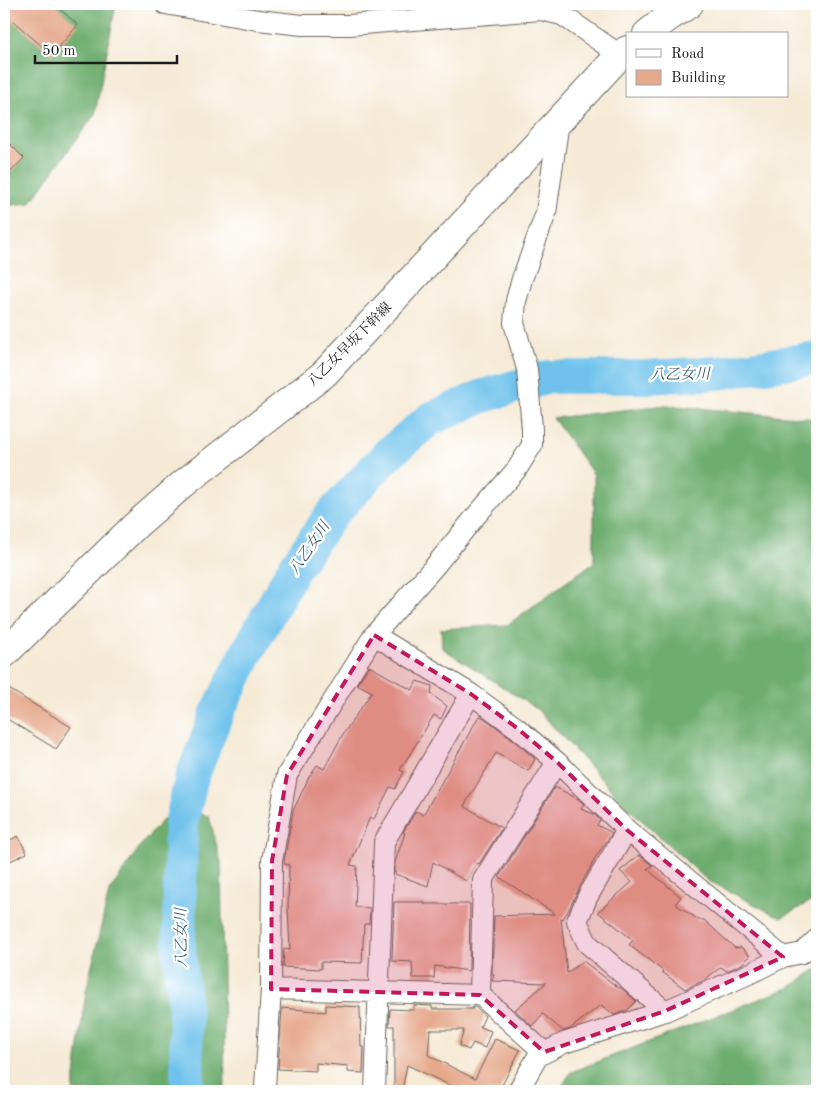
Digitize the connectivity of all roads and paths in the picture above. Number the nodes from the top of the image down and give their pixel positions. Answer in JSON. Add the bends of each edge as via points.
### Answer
{"nodes":[{"id":1,"x":165,"y":4,"type":"edge"},
{"id":2,"x":689,"y":4,"type":"edge"},
{"id":3,"x":650,"y":32,"type":"edge"},
{"id":4,"x":624,"y":53,"type":"edge"},
{"id":5,"x":559,"y":121,"type":"junction"},
{"id":6,"x":374,"y":635,"type":"junction"},
{"id":7,"x":4,"y":654,"type":"edge"},
{"id":8,"x":471,"y":694,"type":"junction"},
{"id":9,"x":557,"y":762,"type":"junction"},
{"id":10,"x":627,"y":830,"type":"junction"},
{"id":11,"x":817,"y":939,"type":"edge"},
{"id":12,"x":783,"y":957,"type":"junction"},
{"id":13,"x":271,"y":989,"type":"junction"},
{"id":14,"x":378,"y":992,"type":"junction"},
{"id":15,"x":480,"y":995,"type":"junction"},
{"id":16,"x":665,"y":1011,"type":"junction"},
{"id":17,"x":544,"y":1052,"type":"junction"},
{"id":18,"x":381,"y":1089,"type":"edge"},
{"id":19,"x":267,"y":1091,"type":"edge"},
{"id":20,"x":518,"y":1091,"type":"edge"}],
"edges":[{"from":1,"to":4,"type":"street","via":[[302,25],[541,10],[562,15]]},
{"from":2,"to":3,"type":"street"},
{"from":4,"to":5,"type":"street","name":"八乙女早坂下幹線"},
{"from":5,"to":6,"type":"street","via":[[546,213],[522,279],[514,323],[527,369],[532,445],[517,469]]},
{"from":5,"to":7,"type":"street","name":"八乙女早坂下幹線","via":[[324,374],[183,484],[136,525]]},
{"from":6,"to":8,"type":"street"},
{"from":6,"to":13,"type":"street","via":[[287,775],[272,861]]},
{"from":8,"to":9,"type":"street"},
{"from":8,"to":14,"type":"street","via":[[384,842]]},
{"from":9,"to":10,"type":"street"},
{"from":9,"to":15,"type":"street","via":[[483,880]]},
{"from":10,"to":12,"type":"street"},
{"from":10,"to":16,"type":"street","via":[[577,921],[588,942]]},
{"from":11,"to":12,"type":"street","via":[[802,953]]},
{"from":12,"to":16,"type":"street"},
{"from":13,"to":14,"type":"street"},
{"from":13,"to":19,"type":"street"},
{"from":14,"to":15,"type":"street"},
{"from":14,"to":18,"type":"street"},
{"from":15,"to":17,"type":"street"},
{"from":16,"to":17,"type":"street"},
{"from":17,"to":20,"type":"street","via":[[538,1056]]}]}
